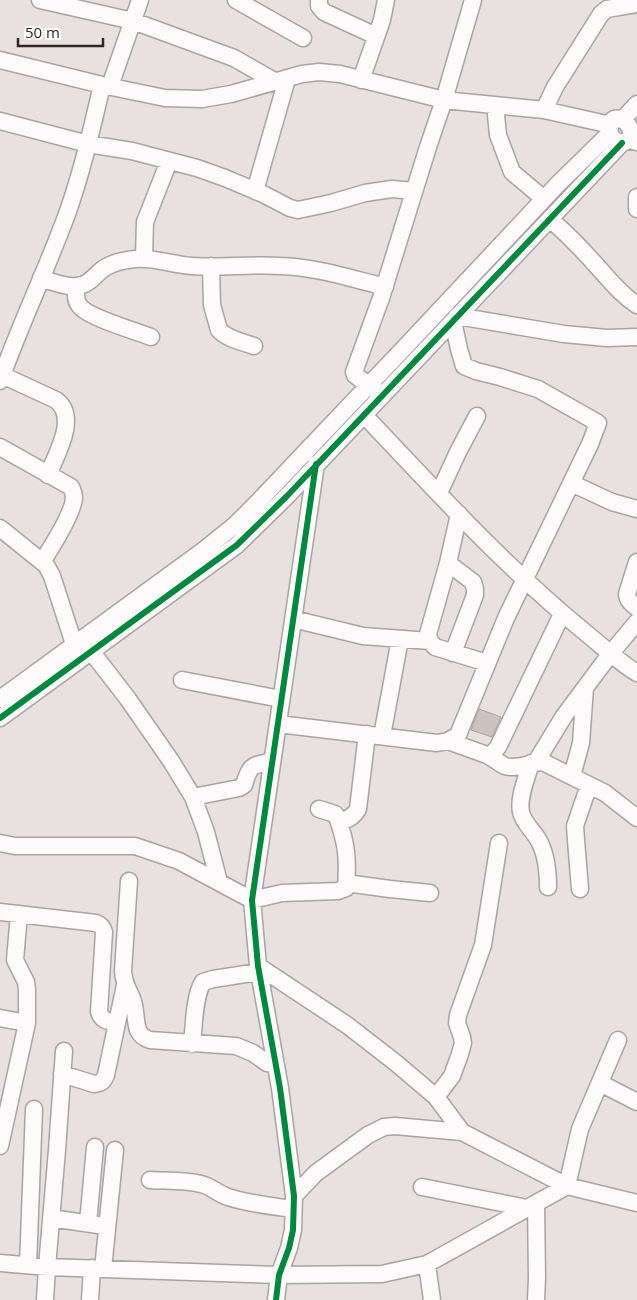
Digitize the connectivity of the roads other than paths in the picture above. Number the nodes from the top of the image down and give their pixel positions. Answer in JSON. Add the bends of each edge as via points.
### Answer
{"nodes":[{"id":1,"x":40,"y":0,"type":"edge"},
{"id":2,"x":140,"y":0,"type":"edge"},
{"id":3,"x":236,"y":0,"type":"edge"},
{"id":4,"x":319,"y":0,"type":"edge"},
{"id":5,"x":386,"y":0,"type":"edge"},
{"id":6,"x":473,"y":0,"type":"edge"},
{"id":7,"x":605,"y":4,"type":"edge"},
{"id":8,"x":637,"y":4,"type":"edge"},
{"id":9,"x":133,"y":21,"type":"junction"},
{"id":10,"x":376,"y":36,"type":"junction"},
{"id":11,"x":303,"y":38,"type":"dead end"},
{"id":12,"x":0,"y":60,"type":"edge"},
{"id":13,"x":282,"y":80,"type":"junction"},
{"id":14,"x":362,"y":80,"type":"junction"},
{"id":15,"x":106,"y":86,"type":"junction"},
{"id":16,"x":444,"y":100,"type":"junction"},
{"id":17,"x":637,"y":104,"type":"edge"},
{"id":18,"x":495,"y":105,"type":"junction"},
{"id":19,"x":544,"y":110,"type":"junction"},
{"id":20,"x":0,"y":121,"type":"edge"},
{"id":21,"x":628,"y":130,"type":"edge"},
{"id":22,"x":88,"y":144,"type":"junction"},
{"id":23,"x":169,"y":161,"type":"junction"},
{"id":24,"x":255,"y":191,"type":"junction"},
{"id":25,"x":414,"y":191,"type":"junction"},
{"id":26,"x":637,"y":197,"type":"edge"},
{"id":27,"x":544,"y":199,"type":"junction"},
{"id":28,"x":637,"y":209,"type":"edge"},
{"id":29,"x":550,"y":219,"type":"junction"},
{"id":30,"x":144,"y":258,"type":"junction"},
{"id":31,"x":211,"y":266,"type":"junction"},
{"id":32,"x":41,"y":278,"type":"junction"},
{"id":33,"x":76,"y":286,"type":"junction"},
{"id":34,"x":385,"y":287,"type":"junction"},
{"id":35,"x":637,"y":305,"type":"edge"},
{"id":36,"x":455,"y":319,"type":"junction"},
{"id":37,"x":150,"y":336,"type":"dead end"},
{"id":38,"x":637,"y":337,"type":"edge"},
{"id":39,"x":254,"y":346,"type":"dead end"},
{"id":40,"x":1,"y":378,"type":"edge"},
{"id":41,"x":375,"y":390,"type":"junction"},
{"id":42,"x":364,"y":415,"type":"junction"},
{"id":43,"x":477,"y":416,"type":"dead end"},
{"id":44,"x":0,"y":447,"type":"edge"},
{"id":45,"x":316,"y":464,"type":"junction"},
{"id":46,"x":48,"y":475,"type":"junction"},
{"id":47,"x":571,"y":483,"type":"junction"},
{"id":48,"x":439,"y":493,"type":"junction"},
{"id":49,"x":637,"y":509,"type":"edge"},
{"id":50,"x":459,"y":514,"type":"junction"},
{"id":51,"x":0,"y":528,"type":"edge"},
{"id":52,"x":42,"y":562,"type":"junction"},
{"id":53,"x":637,"y":562,"type":"edge"},
{"id":54,"x":448,"y":563,"type":"junction"},
{"id":55,"x":525,"y":580,"type":"junction"},
{"id":56,"x":637,"y":608,"type":"edge"},
{"id":57,"x":562,"y":614,"type":"junction"},
{"id":58,"x":293,"y":619,"type":"junction"},
{"id":59,"x":637,"y":622,"type":"edge"},
{"id":60,"x":400,"y":639,"type":"junction"},
{"id":61,"x":430,"y":641,"type":"junction"},
{"id":62,"x":74,"y":644,"type":"junction"},
{"id":63,"x":91,"y":651,"type":"junction"},
{"id":64,"x":453,"y":653,"type":"junction"},
{"id":65,"x":611,"y":653,"type":"junction"},
{"id":66,"x":486,"y":663,"type":"junction"},
{"id":67,"x":637,"y":674,"type":"edge"},
{"id":68,"x":182,"y":680,"type":"dead end"},
{"id":69,"x":585,"y":688,"type":"junction"},
{"id":70,"x":0,"y":699,"type":"edge"},
{"id":71,"x":281,"y":699,"type":"junction"},
{"id":72,"x":0,"y":718,"type":"edge"},
{"id":73,"x":278,"y":724,"type":"junction"},
{"id":74,"x":374,"y":735,"type":"junction"},
{"id":75,"x":448,"y":741,"type":"junction"},
{"id":76,"x":487,"y":755,"type":"junction"},
{"id":77,"x":272,"y":761,"type":"junction"},
{"id":78,"x":534,"y":762,"type":"junction"},
{"id":79,"x":572,"y":776,"type":"junction"},
{"id":80,"x":589,"y":785,"type":"junction"},
{"id":81,"x":193,"y":797,"type":"junction"},
{"id":82,"x":319,"y":809,"type":"dead end"},
{"id":83,"x":637,"y":818,"type":"edge"},
{"id":84,"x":339,"y":823,"type":"junction"},
{"id":85,"x":0,"y":843,"type":"edge"},
{"id":86,"x":499,"y":843,"type":"dead end"},
{"id":87,"x":129,"y":881,"type":"dead end"},
{"id":88,"x":219,"y":882,"type":"junction"},
{"id":89,"x":346,"y":883,"type":"junction"},
{"id":90,"x":548,"y":887,"type":"dead end"},
{"id":91,"x":580,"y":889,"type":"dead end"},
{"id":92,"x":430,"y":893,"type":"dead end"},
{"id":93,"x":252,"y":900,"type":"junction"},
{"id":94,"x":0,"y":912,"type":"edge"},
{"id":95,"x":19,"y":914,"type":"junction"},
{"id":96,"x":259,"y":969,"type":"junction"},
{"id":97,"x":125,"y":985,"type":"junction"},
{"id":98,"x":0,"y":1018,"type":"edge"},
{"id":99,"x":27,"y":1023,"type":"junction"},
{"id":100,"x":117,"y":1023,"type":"junction"},
{"id":101,"x":618,"y":1040,"type":"dead end"},
{"id":102,"x":192,"y":1044,"type":"junction"},
{"id":103,"x":64,"y":1051,"type":"dead end"},
{"id":104,"x":276,"y":1065,"type":"junction"},
{"id":105,"x":62,"y":1074,"type":"junction"},
{"id":106,"x":600,"y":1083,"type":"junction"},
{"id":107,"x":436,"y":1096,"type":"junction"},
{"id":108,"x":637,"y":1102,"type":"edge"},
{"id":109,"x":34,"y":1110,"type":"dead end"},
{"id":110,"x":462,"y":1132,"type":"junction"},
{"id":111,"x":0,"y":1146,"type":"edge"},
{"id":112,"x":95,"y":1147,"type":"dead end"},
{"id":113,"x":115,"y":1150,"type":"dead end"},
{"id":114,"x":150,"y":1180,"type":"dead end"},
{"id":115,"x":567,"y":1186,"type":"junction"},
{"id":116,"x":422,"y":1187,"type":"dead end"},
{"id":117,"x":294,"y":1203,"type":"junction"},
{"id":118,"x":637,"y":1203,"type":"edge"},
{"id":119,"x":532,"y":1206,"type":"junction"},
{"id":120,"x":51,"y":1218,"type":"junction"},
{"id":121,"x":88,"y":1223,"type":"junction"},
{"id":122,"x":108,"y":1226,"type":"junction"},
{"id":123,"x":0,"y":1263,"type":"edge"},
{"id":124,"x":427,"y":1264,"type":"junction"},
{"id":125,"x":28,"y":1265,"type":"junction"},
{"id":126,"x":47,"y":1266,"type":"junction"},
{"id":127,"x":98,"y":1268,"type":"junction"},
{"id":128,"x":279,"y":1275,"type":"junction"},
{"id":129,"x":45,"y":1300,"type":"edge"},
{"id":130,"x":90,"y":1300,"type":"edge"},
{"id":131,"x":276,"y":1300,"type":"edge"},
{"id":132,"x":432,"y":1300,"type":"edge"},
{"id":133,"x":536,"y":1300,"type":"edge"}],
"edges":[{"from":1,"to":9,"type":"street"},
{"from":2,"to":9,"type":"street"},
{"from":3,"to":11,"type":"street"},
{"from":4,"to":10,"type":"street","via":[[324,12]]},
{"from":5,"to":10,"type":"street"},
{"from":6,"to":16,"type":"street"},
{"from":7,"to":8,"type":"street"},
{"from":7,"to":19,"type":"street"},
{"from":9,"to":13,"type":"street","via":[[234,58]]},
{"from":9,"to":15,"type":"street"},
{"from":10,"to":14,"type":"street"},
{"from":12,"to":15,"type":"street"},
{"from":13,"to":14,"type":"street","via":[[320,72]]},
{"from":13,"to":15,"type":"street","via":[[202,99],[165,98]]},
{"from":13,"to":24,"type":"street"},
{"from":14,"to":16,"type":"street"},
{"from":15,"to":22,"type":"street"},
{"from":16,"to":18,"type":"street"},
{"from":16,"to":25,"type":"street"},
{"from":17,"to":21,"type":"street"},
{"from":18,"to":19,"type":"street"},
{"from":18,"to":27,"type":"street","via":[[498,135],[512,172]]},
{"from":19,"to":21,"type":"street"},
{"from":20,"to":22,"type":"street"},
{"from":21,"to":27,"type":"street"},
{"from":21,"to":29,"type":"street"},
{"from":22,"to":23,"type":"street"},
{"from":22,"to":32,"type":"street","via":[[67,214]]},
{"from":23,"to":24,"type":"street","via":[[197,168]]},
{"from":23,"to":30,"type":"street","via":[[146,222]]},
{"from":24,"to":25,"type":"street","via":[[298,210],[365,193]]},
{"from":25,"to":34,"type":"street"},
{"from":26,"to":28,"type":"street"},
{"from":27,"to":41,"type":"street"},
{"from":29,"to":35,"type":"street","via":[[613,285]]},
{"from":29,"to":36,"type":"street"},
{"from":30,"to":31,"type":"street"},
{"from":30,"to":33,"type":"street","via":[[104,268],[84,285]]},
{"from":31,"to":34,"type":"street","via":[[301,268]]},
{"from":31,"to":39,"type":"street","via":[[212,305],[219,330]]},
{"from":32,"to":33,"type":"street"},
{"from":32,"to":40,"type":"street"},
{"from":33,"to":37,"type":"street","via":[[77,303],[84,310]]},
{"from":34,"to":41,"type":"street","via":[[354,372]]},
{"from":36,"to":38,"type":"street","via":[[564,334]]},
{"from":36,"to":41,"type":"street"},
{"from":36,"to":47,"type":"street","via":[[464,366],[538,389],[598,423]]},
{"from":40,"to":46,"type":"street","via":[[56,400],[64,409],[66,427]]},
{"from":41,"to":42,"type":"street"},
{"from":41,"to":62,"type":"street","via":[[234,525]]},
{"from":42,"to":45,"type":"street"},
{"from":42,"to":48,"type":"street"},
{"from":43,"to":48,"type":"street"},
{"from":44,"to":46,"type":"street"},
{"from":45,"to":58,"type":"street"},
{"from":45,"to":63,"type":"street","via":[[237,545]]},
{"from":46,"to":52,"type":"street","via":[[71,487],[74,501]]},
{"from":47,"to":49,"type":"street","via":[[612,502]]},
{"from":47,"to":55,"type":"street"},
{"from":48,"to":50,"type":"street"},
{"from":50,"to":54,"type":"street"},
{"from":50,"to":55,"type":"street"},
{"from":51,"to":52,"type":"street"},
{"from":52,"to":62,"type":"street","via":[[52,576]]},
{"from":53,"to":56,"type":"street","via":[[627,594]]},
{"from":54,"to":61,"type":"street","via":[[428,634]]},
{"from":54,"to":64,"type":"street","via":[[472,582],[475,589]]},
{"from":55,"to":57,"type":"street"},
{"from":55,"to":66,"type":"street"},
{"from":57,"to":65,"type":"street"},
{"from":57,"to":76,"type":"street","via":[[498,747]]},
{"from":58,"to":60,"type":"street","via":[[363,636]]},
{"from":58,"to":71,"type":"street"},
{"from":59,"to":65,"type":"street"},
{"from":60,"to":61,"type":"street"},
{"from":60,"to":74,"type":"street"},
{"from":61,"to":64,"type":"street","via":[[435,647]]},
{"from":62,"to":70,"type":"street"},
{"from":63,"to":72,"type":"street"},
{"from":63,"to":81,"type":"street","via":[[128,699]]},
{"from":64,"to":66,"type":"street"},
{"from":65,"to":67,"type":"street"},
{"from":65,"to":69,"type":"street"},
{"from":66,"to":75,"type":"street","via":[[458,735]]},
{"from":68,"to":71,"type":"street"},
{"from":69,"to":78,"type":"street"},
{"from":69,"to":79,"type":"street","via":[[581,743]]},
{"from":71,"to":73,"type":"street"},
{"from":73,"to":74,"type":"street"},
{"from":73,"to":77,"type":"street"},
{"from":74,"to":75,"type":"street","via":[[437,743]]},
{"from":74,"to":84,"type":"street","via":[[358,809],[356,814]]},
{"from":75,"to":76,"type":"street"},
{"from":76,"to":78,"type":"street","via":[[513,767]]},
{"from":77,"to":81,"type":"street","via":[[251,767],[244,786]]},
{"from":77,"to":93,"type":"street"},
{"from":78,"to":79,"type":"street","via":[[542,762]]},
{"from":78,"to":90,"type":"street","via":[[522,791],[521,813],[539,840]]},
{"from":79,"to":80,"type":"street"},
{"from":80,"to":83,"type":"street"},
{"from":80,"to":91,"type":"street","via":[[575,826]]},
{"from":81,"to":88,"type":"street"},
{"from":82,"to":84,"type":"street","via":[[335,814]]},
{"from":84,"to":89,"type":"street","via":[[346,847]]},
{"from":85,"to":88,"type":"street","via":[[16,846],[135,846],[179,860]]},
{"from":86,"to":107,"type":"street","via":[[483,945],[458,1015],[463,1043],[452,1076]]},
{"from":87,"to":97,"type":"street","via":[[123,971]]},
{"from":88,"to":93,"type":"street"},
{"from":89,"to":92,"type":"street"},
{"from":89,"to":93,"type":"street","via":[[346,888],[338,891],[282,893]]},
{"from":93,"to":96,"type":"street"},
{"from":94,"to":95,"type":"street"},
{"from":95,"to":99,"type":"street","via":[[15,960],[26,982]]},
{"from":95,"to":100,"type":"street","via":[[96,923],[103,928],[99,1012],[104,1020]]},
{"from":96,"to":102,"type":"street","via":[[203,982],[199,988]]},
{"from":96,"to":104,"type":"street"},
{"from":96,"to":107,"type":"street","via":[[347,1026]]},
{"from":97,"to":100,"type":"street"},
{"from":97,"to":102,"type":"street","via":[[133,1000],[138,1031],[142,1036],[150,1040]]},
{"from":98,"to":99,"type":"street"},
{"from":99,"to":111,"type":"street"},
{"from":100,"to":105,"type":"street","via":[[104,1081],[94,1084]]},
{"from":101,"to":106,"type":"street"},
{"from":102,"to":104,"type":"street","via":[[236,1046]]},
{"from":103,"to":105,"type":"street"},
{"from":104,"to":117,"type":"street"},
{"from":105,"to":120,"type":"street"},
{"from":106,"to":108,"type":"street"},
{"from":106,"to":115,"type":"street","via":[[580,1129]]},
{"from":107,"to":110,"type":"street"},
{"from":109,"to":125,"type":"street"},
{"from":110,"to":115,"type":"street"},
{"from":110,"to":117,"type":"street","via":[[395,1126],[374,1131],[316,1173]]},
{"from":112,"to":121,"type":"street"},
{"from":113,"to":122,"type":"street"},
{"from":114,"to":117,"type":"street","via":[[198,1183],[221,1195],[245,1202]]},
{"from":115,"to":118,"type":"street"},
{"from":115,"to":119,"type":"street"},
{"from":116,"to":119,"type":"street"},
{"from":117,"to":128,"type":"street","via":[[293,1230]]},
{"from":119,"to":124,"type":"street"},
{"from":119,"to":133,"type":"street"},
{"from":120,"to":121,"type":"street"},
{"from":120,"to":126,"type":"street"},
{"from":121,"to":122,"type":"street"},
{"from":122,"to":127,"type":"street"},
{"from":123,"to":125,"type":"street"},
{"from":124,"to":128,"type":"street","via":[[382,1274]]},
{"from":124,"to":132,"type":"street"},
{"from":125,"to":126,"type":"street"},
{"from":126,"to":127,"type":"street"},
{"from":126,"to":129,"type":"street"},
{"from":127,"to":128,"type":"street"},
{"from":127,"to":130,"type":"street"},
{"from":128,"to":131,"type":"street"}]}
